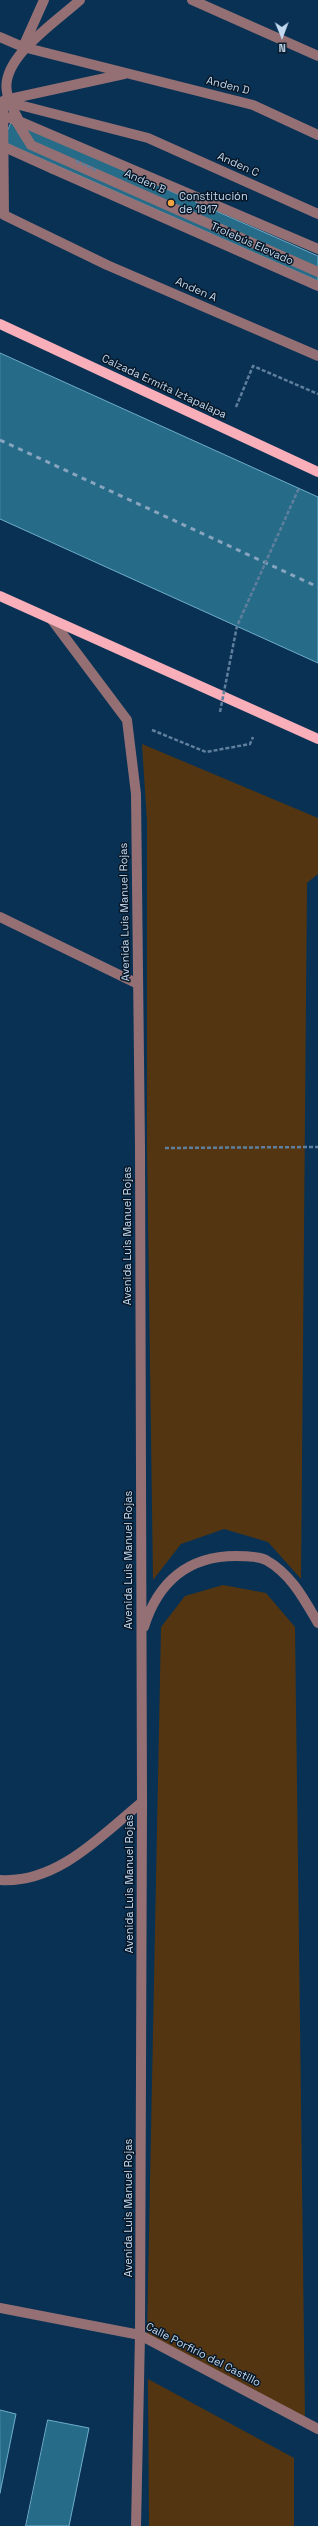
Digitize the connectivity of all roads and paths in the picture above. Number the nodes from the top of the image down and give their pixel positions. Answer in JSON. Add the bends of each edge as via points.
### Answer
{"nodes":[{"id":1,"x":44,"y":0,"type":"edge"},
{"id":2,"x":80,"y":0,"type":"edge"},
{"id":3,"x":192,"y":0,"type":"edge"},
{"id":4,"x":0,"y":37,"type":"edge"},
{"id":5,"x":23,"y":48,"type":"junction"},
{"id":6,"x":318,"y":56,"type":"edge"},
{"id":7,"x":127,"y":73,"type":"junction"},
{"id":8,"x":1,"y":100,"type":"edge"},
{"id":9,"x":0,"y":114,"type":"edge"},
{"id":10,"x":20,"y":121,"type":"junction"},
{"id":11,"x":318,"y":135,"type":"edge"},
{"id":12,"x":0,"y":145,"type":"edge"},
{"id":13,"x":318,"y":214,"type":"edge"},
{"id":14,"x":318,"y":249,"type":"edge"},
{"id":15,"x":318,"y":272,"type":"edge"},
{"id":16,"x":318,"y":286,"type":"edge"},
{"id":17,"x":0,"y":324,"type":"edge"},
{"id":18,"x":318,"y":356,"type":"edge"},
{"id":19,"x":318,"y":394,"type":"edge"},
{"id":20,"x":226,"y":429,"type":"junction"},
{"id":21,"x":318,"y":472,"type":"edge"},
{"id":22,"x":299,"y":488,"type":"dead end"},
{"id":23,"x":0,"y":596,"type":"edge"},
{"id":24,"x":52,"y":620,"type":"junction"},
{"id":25,"x":228,"y":716,"type":"dead end"},
{"id":26,"x":127,"y":720,"type":"junction"},
{"id":27,"x":255,"y":734,"type":"dead end"},
{"id":28,"x":318,"y":738,"type":"edge"},
{"id":29,"x":0,"y":917,"type":"edge"},
{"id":30,"x":138,"y":984,"type":"junction"},
{"id":31,"x":318,"y":1147,"type":"edge"},
{"id":32,"x":140,"y":1148,"type":"junction"},
{"id":33,"x":318,"y":1623,"type":"edge"},
{"id":34,"x":141,"y":1648,"type":"junction"},
{"id":35,"x":142,"y":1802,"type":"junction"},
{"id":36,"x":0,"y":1880,"type":"edge"},
{"id":37,"x":0,"y":2308,"type":"edge"},
{"id":38,"x":140,"y":2335,"type":"junction"},
{"id":39,"x":318,"y":2429,"type":"edge"},
{"id":40,"x":136,"y":2526,"type":"edge"}],
"edges":[{"from":1,"to":5,"type":"street"},
{"from":2,"to":10,"type":"street","bridge":true,"via":[[16,57],[6,75],[7,93]]},
{"from":3,"to":6,"type":"street"},
{"from":4,"to":5,"type":"street","name":"Anden D"},
{"from":5,"to":7,"type":"street","name":"Anden D"},
{"from":7,"to":8,"type":"street"},
{"from":7,"to":11,"type":"street","name":"Anden D","via":[[253,105]]},
{"from":8,"to":13,"type":"street","name":"Anden C","via":[[148,138]]},
{"from":8,"to":15,"type":"street","name":"Anden B","via":[[31,145]]},
{"from":8,"to":18,"type":"street","name":"Anden A","via":[[4,215],[107,264]]},
{"from":9,"to":10,"type":"street","name":"Trolebús Elevado","bridge":true},
{"from":10,"to":14,"type":"street","name":"Trolebús Elevado"},
{"from":12,"to":16,"type":"street","name":"Trolebús Elevado","bridge":true},
{"from":17,"to":20,"type":"main road","name":"Calzada Ermita Iztapalapa"},
{"from":19,"to":20,"type":"path","via":[[253,366]]},
{"from":20,"to":21,"type":"main road","name":"Calzada Ermita Iztapalapa"},
{"from":22,"to":25,"type":"path","bridge":true,"via":[[238,626],[220,712]]},
{"from":23,"to":24,"type":"main road"},
{"from":24,"to":26,"type":"street","name":"Avenida Luis Manuel Rojas"},
{"from":24,"to":28,"type":"main road"},
{"from":26,"to":27,"type":"path","via":[[206,752],[250,744]]},
{"from":26,"to":30,"type":"street","name":"Avenida Luis Manuel Rojas","via":[[136,794]]},
{"from":29,"to":30,"type":"street"},
{"from":30,"to":32,"type":"street","name":"Avenida Luis Manuel Rojas"},
{"from":31,"to":32,"type":"path"},
{"from":32,"to":34,"type":"street","name":"Avenida Luis Manuel Rojas"},
{"from":33,"to":34,"type":"street","via":[[294,1583],[279,1569],[264,1560],[224,1556],[203,1559],[172,1578],[151,1605],[144,1626]]},
{"from":34,"to":35,"type":"street","name":"Avenida Luis Manuel Rojas"},
{"from":35,"to":36,"type":"street","via":[[83,1852],[48,1872],[10,1881]]},
{"from":35,"to":38,"type":"street","name":"Avenida Luis Manuel Rojas"},
{"from":37,"to":38,"type":"street","name":"Calle Porfirio del Castillo"},
{"from":38,"to":39,"type":"street","name":"Calle Porfirio del Castillo"},
{"from":38,"to":40,"type":"street","name":"Avenida Luis Manuel Rojas"}]}
